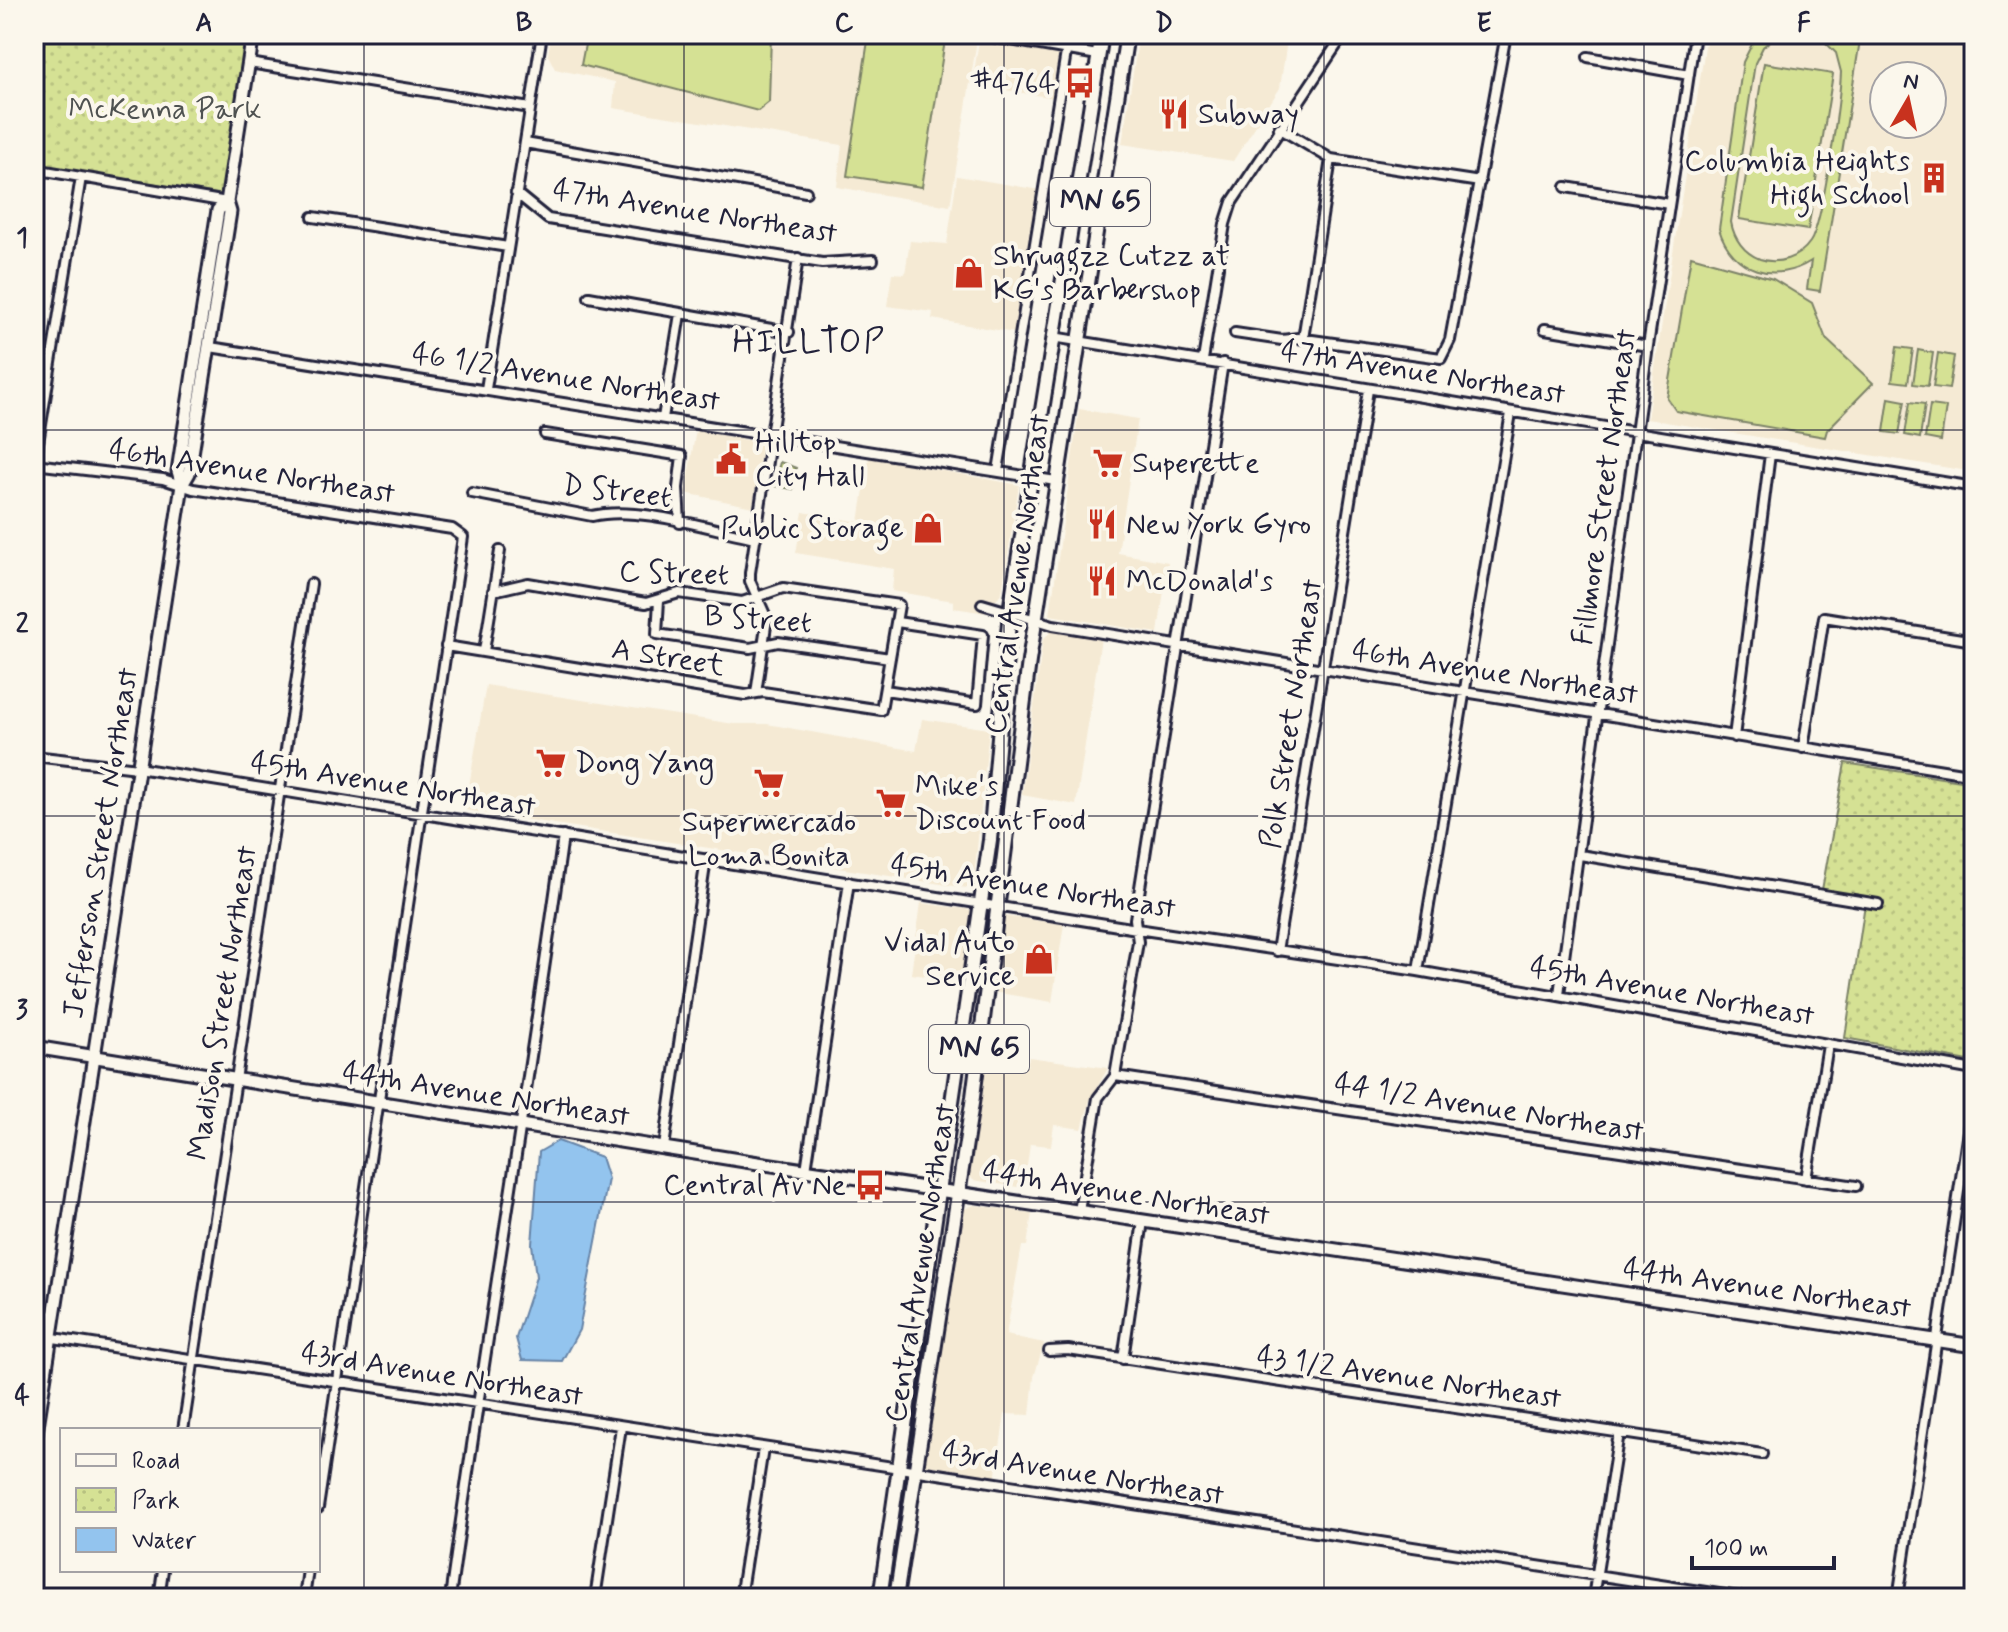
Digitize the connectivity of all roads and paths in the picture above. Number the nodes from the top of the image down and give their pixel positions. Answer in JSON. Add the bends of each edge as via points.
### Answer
{"nodes":[{"id":1,"x":253,"y":34,"type":"edge"},
{"id":2,"x":542,"y":34,"type":"edge"},
{"id":3,"x":1069,"y":34,"type":"edge"},
{"id":4,"x":1102,"y":34,"type":"edge"},
{"id":5,"x":1127,"y":34,"type":"edge"},
{"id":6,"x":1344,"y":34,"type":"edge"},
{"id":7,"x":1506,"y":34,"type":"edge"},
{"id":8,"x":1695,"y":34,"type":"edge"},
{"id":9,"x":993,"y":37,"type":"dead end"},
{"id":10,"x":1067,"y":50,"type":"junction"},
{"id":11,"x":1098,"y":55,"type":"junction"},
{"id":12,"x":1588,"y":57,"type":"dead end"},
{"id":13,"x":249,"y":63,"type":"junction"},
{"id":14,"x":1689,"y":75,"type":"junction"},
{"id":15,"x":530,"y":108,"type":"junction"},
{"id":16,"x":1279,"y":128,"type":"junction"},
{"id":17,"x":525,"y":143,"type":"junction"},
{"id":18,"x":1331,"y":159,"type":"junction"},
{"id":19,"x":34,"y":169,"type":"edge"},
{"id":20,"x":81,"y":177,"type":"junction"},
{"id":21,"x":1480,"y":182,"type":"junction"},
{"id":22,"x":1566,"y":187,"type":"dead end"},
{"id":23,"x":806,"y":192,"type":"dead end"},
{"id":24,"x":516,"y":193,"type":"junction"},
{"id":25,"x":227,"y":202,"type":"junction"},
{"id":26,"x":1669,"y":204,"type":"junction"},
{"id":27,"x":313,"y":217,"type":"dead end"},
{"id":28,"x":508,"y":247,"type":"junction"},
{"id":29,"x":798,"y":258,"type":"junction"},
{"id":30,"x":873,"y":260,"type":"dead end"},
{"id":31,"x":589,"y":297,"type":"dead end"},
{"id":32,"x":680,"y":314,"type":"junction"},
{"id":33,"x":1545,"y":329,"type":"dead end"},
{"id":34,"x":789,"y":332,"type":"junction"},
{"id":35,"x":1235,"y":333,"type":"dead end"},
{"id":36,"x":1053,"y":337,"type":"junction"},
{"id":37,"x":1303,"y":339,"type":"junction"},
{"id":38,"x":1079,"y":341,"type":"junction"},
{"id":39,"x":1648,"y":346,"type":"junction"},
{"id":40,"x":210,"y":347,"type":"junction"},
{"id":41,"x":1203,"y":360,"type":"junction"},
{"id":42,"x":1223,"y":363,"type":"junction"},
{"id":43,"x":486,"y":389,"type":"junction"},
{"id":44,"x":1368,"y":390,"type":"junction"},
{"id":45,"x":1511,"y":413,"type":"junction"},
{"id":46,"x":663,"y":418,"type":"junction"},
{"id":47,"x":1638,"y":433,"type":"junction"},
{"id":48,"x":545,"y":434,"type":"dead end"},
{"id":49,"x":772,"y":436,"type":"junction"},
{"id":50,"x":1770,"y":454,"type":"junction"},
{"id":51,"x":34,"y":466,"type":"edge"},
{"id":52,"x":998,"y":471,"type":"junction"},
{"id":53,"x":1031,"y":477,"type":"junction"},
{"id":54,"x":1056,"y":481,"type":"junction"},
{"id":55,"x":182,"y":485,"type":"junction"},
{"id":56,"x":1974,"y":487,"type":"edge"},
{"id":57,"x":472,"y":493,"type":"dead end"},
{"id":58,"x":680,"y":523,"type":"junction"},
{"id":59,"x":756,"y":538,"type":"junction"},
{"id":60,"x":500,"y":551,"type":"dead end"},
{"id":61,"x":311,"y":584,"type":"dead end"},
{"id":62,"x":493,"y":591,"type":"junction"},
{"id":63,"x":757,"y":597,"type":"junction"},
{"id":64,"x":659,"y":600,"type":"junction"},
{"id":65,"x":982,"y":604,"type":"dead end"},
{"id":66,"x":1010,"y":611,"type":"junction"},
{"id":67,"x":1035,"y":620,"type":"junction"},
{"id":68,"x":897,"y":622,"type":"junction"},
{"id":69,"x":1974,"y":641,"type":"edge"},
{"id":70,"x":765,"y":642,"type":"junction"},
{"id":71,"x":446,"y":646,"type":"junction"},
{"id":72,"x":1178,"y":646,"type":"junction"},
{"id":73,"x":484,"y":651,"type":"junction"},
{"id":74,"x":890,"y":658,"type":"junction"},
{"id":75,"x":1323,"y":669,"type":"junction"},
{"id":76,"x":885,"y":690,"type":"junction"},
{"id":77,"x":1464,"y":692,"type":"junction"},
{"id":78,"x":756,"y":693,"type":"junction"},
{"id":79,"x":1599,"y":714,"type":"junction"},
{"id":80,"x":1734,"y":737,"type":"junction"},
{"id":81,"x":1803,"y":748,"type":"junction"},
{"id":82,"x":34,"y":756,"type":"edge"},
{"id":83,"x":138,"y":768,"type":"junction"},
{"id":84,"x":1974,"y":775,"type":"edge"},
{"id":85,"x":281,"y":792,"type":"junction"},
{"id":86,"x":419,"y":813,"type":"junction"},
{"id":87,"x":563,"y":836,"type":"junction"},
{"id":88,"x":1580,"y":855,"type":"junction"},
{"id":89,"x":706,"y":859,"type":"junction"},
{"id":90,"x":849,"y":882,"type":"junction"},
{"id":91,"x":982,"y":902,"type":"junction"},
{"id":92,"x":1878,"y":904,"type":"dead end"},
{"id":93,"x":999,"y":905,"type":"junction"},
{"id":94,"x":1137,"y":929,"type":"junction"},
{"id":95,"x":1277,"y":951,"type":"junction"},
{"id":96,"x":1418,"y":971,"type":"junction"},
{"id":97,"x":1559,"y":994,"type":"junction"},
{"id":98,"x":1828,"y":1045,"type":"junction"},
{"id":99,"x":34,"y":1047,"type":"edge"},
{"id":100,"x":92,"y":1056,"type":"junction"},
{"id":101,"x":1974,"y":1070,"type":"edge"},
{"id":102,"x":1115,"y":1076,"type":"junction"},
{"id":103,"x":235,"y":1079,"type":"junction"},
{"id":104,"x":1974,"y":1091,"type":"edge"},
{"id":105,"x":379,"y":1103,"type":"junction"},
{"id":106,"x":523,"y":1126,"type":"junction"},
{"id":107,"x":664,"y":1147,"type":"junction"},
{"id":108,"x":806,"y":1170,"type":"junction"},
{"id":109,"x":1806,"y":1179,"type":"junction"},
{"id":110,"x":1856,"y":1186,"type":"dead end"},
{"id":111,"x":937,"y":1190,"type":"junction"},
{"id":112,"x":958,"y":1193,"type":"junction"},
{"id":113,"x":1079,"y":1211,"type":"junction"},
{"id":114,"x":1143,"y":1221,"type":"junction"},
{"id":115,"x":34,"y":1335,"type":"edge"},
{"id":116,"x":50,"y":1337,"type":"junction"},
{"id":117,"x":1940,"y":1339,"type":"junction"},
{"id":118,"x":1974,"y":1346,"type":"edge"},
{"id":119,"x":1049,"y":1351,"type":"dead end"},
{"id":120,"x":1123,"y":1359,"type":"junction"},
{"id":121,"x":193,"y":1360,"type":"junction"},
{"id":122,"x":338,"y":1382,"type":"junction"},
{"id":123,"x":477,"y":1404,"type":"junction"},
{"id":124,"x":621,"y":1427,"type":"junction"},
{"id":125,"x":183,"y":1428,"type":"edge"},
{"id":126,"x":1619,"y":1433,"type":"junction"},
{"id":127,"x":34,"y":1446,"type":"edge"},
{"id":128,"x":763,"y":1449,"type":"junction"},
{"id":129,"x":1762,"y":1454,"type":"dead end"},
{"id":130,"x":898,"y":1470,"type":"junction"},
{"id":131,"x":915,"y":1473,"type":"junction"},
{"id":132,"x":320,"y":1495,"type":"edge"},
{"id":133,"x":163,"y":1572,"type":"edge"},
{"id":134,"x":308,"y":1572,"type":"edge"},
{"id":135,"x":1596,"y":1576,"type":"junction"},
{"id":136,"x":159,"y":1598,"type":"edge"},
{"id":137,"x":304,"y":1598,"type":"edge"},
{"id":138,"x":450,"y":1598,"type":"edge"},
{"id":139,"x":595,"y":1598,"type":"edge"},
{"id":140,"x":740,"y":1598,"type":"edge"},
{"id":141,"x":880,"y":1598,"type":"edge"},
{"id":142,"x":896,"y":1598,"type":"edge"},
{"id":143,"x":1593,"y":1598,"type":"edge"},
{"id":144,"x":1745,"y":1598,"type":"edge"},
{"id":145,"x":1898,"y":1598,"type":"edge"}],
"edges":[{"from":1,"to":13,"type":"street","name":"Jefferson Street Northeast"},
{"from":2,"to":15,"type":"street"},
{"from":3,"to":10,"type":"street","name":"Central Avenue Northeast"},
{"from":4,"to":11,"type":"main road","name":"Central Avenue Northeast","number":"MN 65"},
{"from":5,"to":38,"type":"main road","name":"Central Avenue Northeast","number":"MN 65"},
{"from":6,"to":16,"type":"street"},
{"from":7,"to":21,"type":"street"},
{"from":8,"to":14,"type":"street","name":"Fillmore Street Northeast"},
{"from":9,"to":10,"type":"street"},
{"from":10,"to":11,"type":"street"},
{"from":10,"to":52,"type":"street","name":"Central Avenue Northeast"},
{"from":11,"to":36,"type":"main road","name":"Central Avenue Northeast","number":"MN 65"},
{"from":12,"to":14,"type":"street"},
{"from":13,"to":15,"type":"street"},
{"from":13,"to":25,"type":"street","name":"Jefferson Street Northeast"},
{"from":14,"to":26,"type":"street","name":"Fillmore Street Northeast"},
{"from":15,"to":17,"type":"street"},
{"from":16,"to":18,"type":"street"},
{"from":16,"to":41,"type":"street","via":[[1228,213]]},
{"from":17,"to":23,"type":"street"},
{"from":17,"to":24,"type":"street"},
{"from":18,"to":21,"type":"street"},
{"from":18,"to":37,"type":"street"},
{"from":19,"to":20,"type":"street"},
{"from":20,"to":25,"type":"street"},
{"from":20,"to":51,"type":"street"},
{"from":21,"to":37,"type":"street","via":[[1450,340],[1441,358]]},
{"from":22,"to":26,"type":"street"},
{"from":24,"to":28,"type":"street"},
{"from":24,"to":29,"type":"street","name":"47th Avenue Northeast","via":[[548,219]]},
{"from":25,"to":40,"type":"street","name":"Jefferson Street Northeast","via":[[230,212]]},
{"from":25,"to":55,"type":"street","name":"Jefferson Street Northeast","via":[[218,210],[195,344],[178,471]]},
{"from":26,"to":39,"type":"street","name":"Fillmore Street Northeast"},
{"from":27,"to":28,"type":"street"},
{"from":28,"to":43,"type":"street"},
{"from":29,"to":30,"type":"street","name":"47th Avenue Northeast","via":[[822,263]]},
{"from":29,"to":34,"type":"street"},
{"from":31,"to":32,"type":"street"},
{"from":32,"to":34,"type":"street"},
{"from":32,"to":46,"type":"street"},
{"from":33,"to":39,"type":"street"},
{"from":34,"to":49,"type":"street"},
{"from":35,"to":37,"type":"street"},
{"from":36,"to":38,"type":"street","name":"47th Avenue Northeast"},
{"from":36,"to":53,"type":"main road","name":"Central Avenue Northeast","number":"MN 65"},
{"from":38,"to":41,"type":"street","name":"47th Avenue Northeast"},
{"from":38,"to":54,"type":"main road","name":"Central Avenue Northeast","number":"MN 65"},
{"from":39,"to":47,"type":"street","name":"Fillmore Street Northeast"},
{"from":40,"to":43,"type":"street","name":"46 1/2 Avenue Northeast"},
{"from":40,"to":55,"type":"street","name":"Jefferson Street Northeast","via":[[189,473]]},
{"from":41,"to":42,"type":"street","name":"47th Avenue Northeast"},
{"from":42,"to":44,"type":"street","name":"47th Avenue Northeast"},
{"from":42,"to":72,"type":"street"},
{"from":43,"to":46,"type":"street","name":"46 1/2 Avenue Northeast"},
{"from":44,"to":45,"type":"street","name":"47th Avenue Northeast"},
{"from":44,"to":75,"type":"street","name":"Polk Street Northeast"},
{"from":45,"to":47,"type":"street","name":"47th Avenue Northeast"},
{"from":45,"to":77,"type":"street"},
{"from":46,"to":49,"type":"street","name":"46 1/2 Avenue Northeast"},
{"from":47,"to":50,"type":"street","name":"47th Avenue Northeast"},
{"from":47,"to":79,"type":"street","name":"Fillmore Street Northeast"},
{"from":48,"to":58,"type":"street","via":[[682,456]]},
{"from":49,"to":52,"type":"street","name":"46 1/2 Avenue Northeast"},
{"from":49,"to":59,"type":"street"},
{"from":50,"to":56,"type":"street","name":"47th Avenue Northeast"},
{"from":50,"to":80,"type":"street"},
{"from":51,"to":55,"type":"street","name":"46th Avenue Northeast"},
{"from":52,"to":53,"type":"street","name":"46 1/2 Avenue Northeast"},
{"from":53,"to":54,"type":"street","name":"46 1/2 Avenue Northeast"},
{"from":53,"to":66,"type":"main road","name":"Central Avenue Northeast","number":"MN 65"},
{"from":54,"to":67,"type":"main road","name":"Central Avenue Northeast","number":"MN 65"},
{"from":55,"to":71,"type":"street","name":"46th Avenue Northeast","via":[[460,533],[463,542]]},
{"from":55,"to":83,"type":"street","name":"Jefferson Street Northeast"},
{"from":57,"to":58,"type":"street","name":"D Street","via":[[592,516],[631,513]]},
{"from":58,"to":59,"type":"street","name":"D Street"},
{"from":59,"to":63,"type":"street","via":[[750,581]]},
{"from":60,"to":62,"type":"street"},
{"from":61,"to":85,"type":"street","name":"Madison Street Northeast"},
{"from":62,"to":64,"type":"street","name":"C Street","via":[[528,583],[646,603]]},
{"from":62,"to":73,"type":"street"},
{"from":63,"to":64,"type":"street","name":"C Street","via":[[742,602],[679,593]]},
{"from":63,"to":68,"type":"street","name":"C Street","via":[[783,588],[899,605]]},
{"from":63,"to":70,"type":"street","via":[[767,619]]},
{"from":64,"to":70,"type":"street","name":"B Street","via":[[657,634],[750,648]]},
{"from":65,"to":66,"type":"street","name":"46th Avenue Northeast"},
{"from":66,"to":67,"type":"street","name":"46th Avenue Northeast"},
{"from":66,"to":91,"type":"main road","name":"Central Avenue Northeast","number":"MN 65"},
{"from":67,"to":72,"type":"street","name":"46th Avenue Northeast"},
{"from":67,"to":93,"type":"main road","name":"Central Avenue Northeast","number":"MN 65"},
{"from":68,"to":74,"type":"street"},
{"from":68,"to":76,"type":"street","via":[[983,635],[977,704]]},
{"from":69,"to":81,"type":"street","via":[[1824,617]]},
{"from":70,"to":74,"type":"street","name":"B Street"},
{"from":70,"to":78,"type":"street"},
{"from":71,"to":73,"type":"street","name":"A Street"},
{"from":71,"to":86,"type":"street"},
{"from":72,"to":75,"type":"street","name":"46th Avenue Northeast"},
{"from":72,"to":94,"type":"street"},
{"from":73,"to":78,"type":"street","name":"A Street"},
{"from":74,"to":76,"type":"street"},
{"from":75,"to":77,"type":"street","name":"46th Avenue Northeast"},
{"from":75,"to":95,"type":"street","name":"Polk Street Northeast"},
{"from":76,"to":78,"type":"street","name":"A Street","via":[[881,710]]},
{"from":77,"to":79,"type":"street","name":"46th Avenue Northeast"},
{"from":77,"to":96,"type":"street"},
{"from":79,"to":80,"type":"street","name":"46th Avenue Northeast"},
{"from":79,"to":88,"type":"street","name":"Fillmore Street Northeast"},
{"from":80,"to":81,"type":"street","name":"46th Avenue Northeast"},
{"from":81,"to":84,"type":"street","name":"46th Avenue Northeast"},
{"from":82,"to":83,"type":"street","name":"45th Avenue Northeast"},
{"from":83,"to":85,"type":"street","name":"45th Avenue Northeast"},
{"from":83,"to":100,"type":"street","name":"Jefferson Street Northeast"},
{"from":85,"to":86,"type":"street","name":"45th Avenue Northeast"},
{"from":85,"to":103,"type":"street","name":"Madison Street Northeast"},
{"from":86,"to":87,"type":"street","name":"45th Avenue Northeast"},
{"from":86,"to":105,"type":"street"},
{"from":87,"to":89,"type":"street","name":"45th Avenue Northeast"},
{"from":87,"to":106,"type":"street"},
{"from":88,"to":92,"type":"street"},
{"from":88,"to":97,"type":"street","name":"Fillmore Street Northeast"},
{"from":89,"to":90,"type":"street","name":"45th Avenue Northeast"},
{"from":89,"to":107,"type":"street"},
{"from":90,"to":91,"type":"street","name":"45th Avenue Northeast"},
{"from":90,"to":108,"type":"street"},
{"from":91,"to":93,"type":"street","name":"45th Avenue Northeast"},
{"from":91,"to":111,"type":"main road","name":"Central Avenue Northeast","number":"MN 65"},
{"from":93,"to":94,"type":"street","name":"45th Avenue Northeast"},
{"from":93,"to":112,"type":"main road","name":"Central Avenue Northeast","number":"MN 65"},
{"from":94,"to":95,"type":"street","name":"45th Avenue Northeast"},
{"from":94,"to":102,"type":"street"},
{"from":95,"to":96,"type":"street","name":"45th Avenue Northeast"},
{"from":96,"to":97,"type":"street","name":"45th Avenue Northeast"},
{"from":97,"to":98,"type":"street","name":"45th Avenue Northeast"},
{"from":98,"to":101,"type":"street","name":"45th Avenue Northeast"},
{"from":98,"to":109,"type":"street"},
{"from":99,"to":100,"type":"street","name":"44th Avenue Northeast"},
{"from":100,"to":103,"type":"street","name":"44th Avenue Northeast"},
{"from":100,"to":116,"type":"street","name":"Jefferson Street Northeast"},
{"from":102,"to":109,"type":"street","name":"44 1/2 Avenue Northeast"},
{"from":102,"to":113,"type":"street","via":[[1098,1098]]},
{"from":103,"to":105,"type":"street","name":"44th Avenue Northeast"},
{"from":103,"to":121,"type":"street","name":"Madison Street Northeast"},
{"from":104,"to":117,"type":"street"},
{"from":105,"to":106,"type":"street","name":"44th Avenue Northeast"},
{"from":105,"to":122,"type":"street"},
{"from":106,"to":107,"type":"street","name":"44th Avenue Northeast"},
{"from":106,"to":123,"type":"street"},
{"from":107,"to":108,"type":"street","name":"44th Avenue Northeast"},
{"from":108,"to":111,"type":"street","name":"44th Avenue Northeast"},
{"from":109,"to":110,"type":"street","name":"44 1/2 Avenue Northeast"},
{"from":111,"to":112,"type":"street","name":"44th Avenue Northeast"},
{"from":111,"to":130,"type":"main road","name":"Central Avenue Northeast","number":"MN 65"},
{"from":112,"to":113,"type":"street","name":"44th Avenue Northeast"},
{"from":112,"to":131,"type":"main road","name":"Central Avenue Northeast","number":"MN 65"},
{"from":113,"to":114,"type":"street","name":"44th Avenue Northeast"},
{"from":114,"to":117,"type":"street","name":"44th Avenue Northeast"},
{"from":114,"to":120,"type":"street"},
{"from":115,"to":116,"type":"street","name":"43rd Avenue Northeast"},
{"from":116,"to":121,"type":"street","name":"43rd Avenue Northeast"},
{"from":116,"to":127,"type":"street","name":"Jefferson Street Northeast"},
{"from":117,"to":118,"type":"street","name":"44th Avenue Northeast"},
{"from":117,"to":145,"type":"street"},
{"from":119,"to":120,"type":"street","name":"43 1/2 Avenue Northeast"},
{"from":120,"to":126,"type":"street","name":"43 1/2 Avenue Northeast"},
{"from":121,"to":122,"type":"street","name":"43rd Avenue Northeast"},
{"from":121,"to":125,"type":"street","name":"Madison Street Northeast"},
{"from":122,"to":123,"type":"street","name":"43rd Avenue Northeast"},
{"from":122,"to":132,"type":"street"},
{"from":123,"to":124,"type":"street","name":"43rd Avenue Northeast"},
{"from":123,"to":138,"type":"street"},
{"from":124,"to":128,"type":"street","name":"43rd Avenue Northeast"},
{"from":124,"to":139,"type":"street"},
{"from":126,"to":129,"type":"street","name":"43 1/2 Avenue Northeast"},
{"from":126,"to":135,"type":"street"},
{"from":128,"to":130,"type":"street","name":"43rd Avenue Northeast"},
{"from":128,"to":140,"type":"street"},
{"from":130,"to":131,"type":"street","name":"43rd Avenue Northeast"},
{"from":130,"to":141,"type":"main road","name":"Central Avenue Northeast","number":"MN 65"},
{"from":131,"to":135,"type":"street","name":"43rd Avenue Northeast"},
{"from":131,"to":142,"type":"main road","name":"Central Avenue Northeast","number":"MN 65"},
{"from":133,"to":136,"type":"street"},
{"from":134,"to":137,"type":"street"},
{"from":135,"to":143,"type":"street"},
{"from":135,"to":144,"type":"street","name":"43rd Avenue Northeast"}]}
